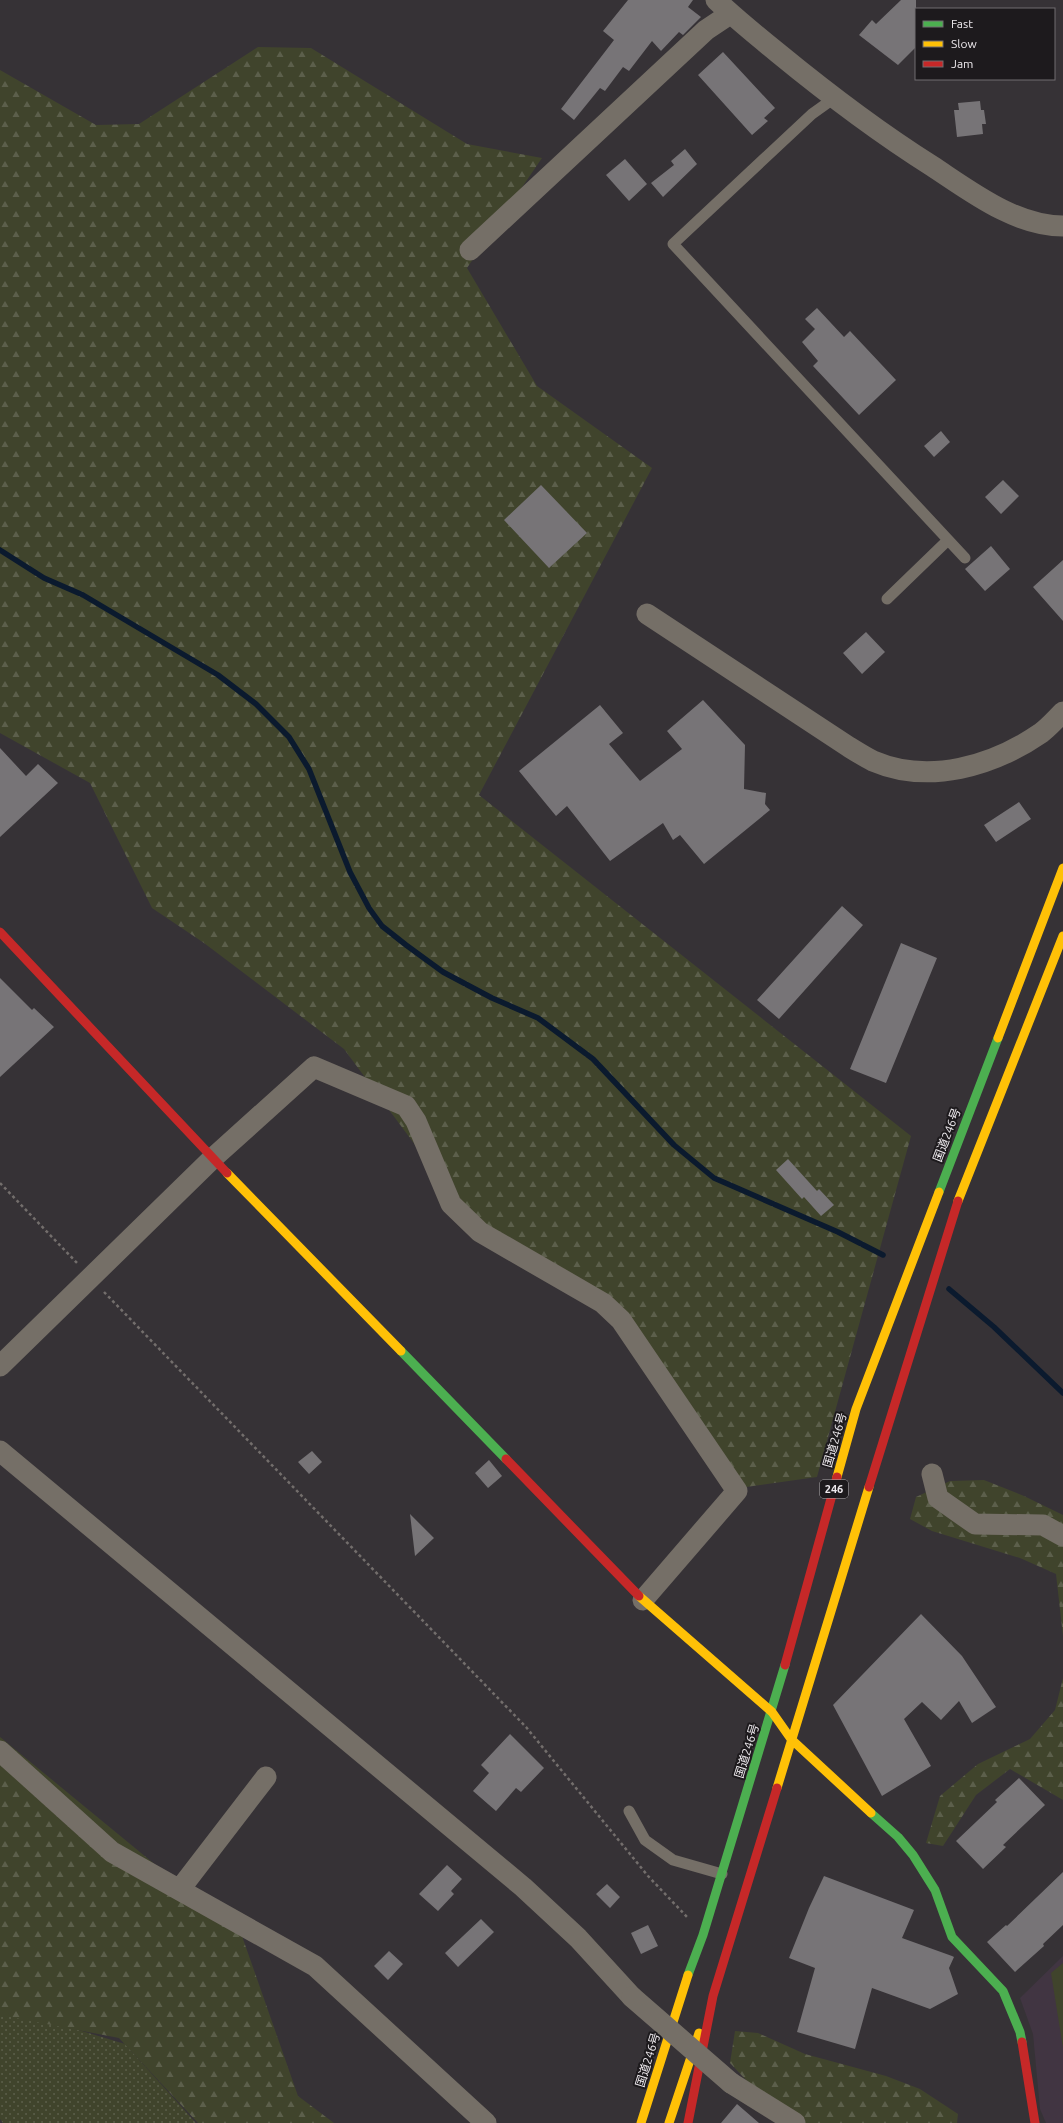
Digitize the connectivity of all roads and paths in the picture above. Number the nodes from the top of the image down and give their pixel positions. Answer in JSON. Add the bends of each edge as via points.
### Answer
{"nodes":[{"id":1,"x":723,"y":7,"type":"edge"},
{"id":2,"x":833,"y":98,"type":"junction"},
{"id":3,"x":1063,"y":226,"type":"edge"},
{"id":4,"x":470,"y":250,"type":"dead end"},
{"id":5,"x":948,"y":540,"type":"junction"},
{"id":6,"x":965,"y":558,"type":"dead end"},
{"id":7,"x":887,"y":599,"type":"dead end"},
{"id":8,"x":647,"y":614,"type":"dead end"},
{"id":9,"x":1063,"y":712,"type":"edge"},
{"id":10,"x":1063,"y":868,"type":"edge"},
{"id":11,"x":0,"y":932,"type":"edge"},
{"id":12,"x":1063,"y":936,"type":"edge"},
{"id":13,"x":213,"y":1158,"type":"junction"},
{"id":14,"x":0,"y":1183,"type":"edge"},
{"id":15,"x":90,"y":1277,"type":"junction"},
{"id":16,"x":0,"y":1366,"type":"edge"},
{"id":17,"x":0,"y":1451,"type":"edge"},
{"id":18,"x":932,"y":1474,"type":"dead end"},
{"id":19,"x":1063,"y":1536,"type":"edge"},
{"id":20,"x":643,"y":1600,"type":"junction"},
{"id":21,"x":772,"y":1712,"type":"junction"},
{"id":22,"x":791,"y":1739,"type":"junction"},
{"id":23,"x":0,"y":1751,"type":"edge"},
{"id":24,"x":266,"y":1777,"type":"dead end"},
{"id":25,"x":629,"y":1811,"type":"dead end"},
{"id":26,"x":722,"y":1874,"type":"junction"},
{"id":27,"x":180,"y":1889,"type":"junction"},
{"id":28,"x":703,"y":1935,"type":"junction"},
{"id":29,"x":713,"y":1996,"type":"junction"},
{"id":30,"x":678,"y":2003,"type":"junction"},
{"id":31,"x":486,"y":2123,"type":"edge"},
{"id":32,"x":641,"y":2123,"type":"edge"},
{"id":33,"x":650,"y":2123,"type":"edge"},
{"id":34,"x":669,"y":2123,"type":"edge"},
{"id":35,"x":688,"y":2123,"type":"edge"},
{"id":36,"x":795,"y":2123,"type":"edge"},
{"id":37,"x":1035,"y":2123,"type":"edge"}],
"edges":[{"from":1,"to":2,"type":"street"},
{"from":1,"to":4,"type":"street","via":[[706,30]]},
{"from":2,"to":3,"type":"street","via":[[976,195],[1014,215]]},
{"from":2,"to":5,"type":"lane","via":[[812,114],[673,244]]},
{"from":5,"to":6,"type":"lane"},
{"from":5,"to":7,"type":"lane"},
{"from":8,"to":9,"type":"street","via":[[849,748],[873,761],[908,771],[932,772],[970,767],[997,758],[1042,732]]},
{"from":10,"to":21,"type":"main road","name":"国道246号","number":"246","via":[[856,1408]]},
{"from":11,"to":13,"type":"main road"},
{"from":12,"to":22,"type":"main road","number":"246","via":[[955,1208]]},
{"from":13,"to":15,"type":"street"},
{"from":13,"to":20,"type":"main road"},
{"from":13,"to":20,"type":"street","via":[[314,1067],[406,1106],[416,1121],[451,1204],[480,1232],[603,1302],[621,1320],[737,1491]]},
{"from":14,"to":15,"type":"path"},
{"from":15,"to":16,"type":"street"},
{"from":15,"to":28,"type":"path","via":[[526,1727],[648,1876]]},
{"from":17,"to":36,"type":"street","bridge":true,"via":[[523,1887],[578,1938],[632,1996],[731,2083]]},
{"from":18,"to":19,"type":"street","via":[[938,1498],[974,1524],[1043,1525]]},
{"from":20,"to":21,"type":"main road"},
{"from":21,"to":22,"type":"main road"},
{"from":21,"to":26,"type":"main road","name":"国道246号","number":"246"},
{"from":22,"to":29,"type":"main road","number":"246"},
{"from":22,"to":37,"type":"main road","via":[[898,1837],[935,1890],[952,1938],[1004,1991],[1020,2032]]},
{"from":23,"to":27,"type":"street","via":[[112,1852]]},
{"from":24,"to":27,"type":"street"},
{"from":25,"to":26,"type":"lane","via":[[645,1840],[673,1860]]},
{"from":26,"to":28,"type":"main road","name":"国道246号","number":"246"},
{"from":27,"to":31,"type":"street","via":[[316,1966]]},
{"from":28,"to":30,"type":"main road","name":"国道246号","number":"246"},
{"from":29,"to":34,"type":"main road"},
{"from":29,"to":35,"type":"main road","number":"246"},
{"from":30,"to":32,"type":"main road","name":"国道246号","number":"246"},
{"from":30,"to":33,"type":"main road"}]}
